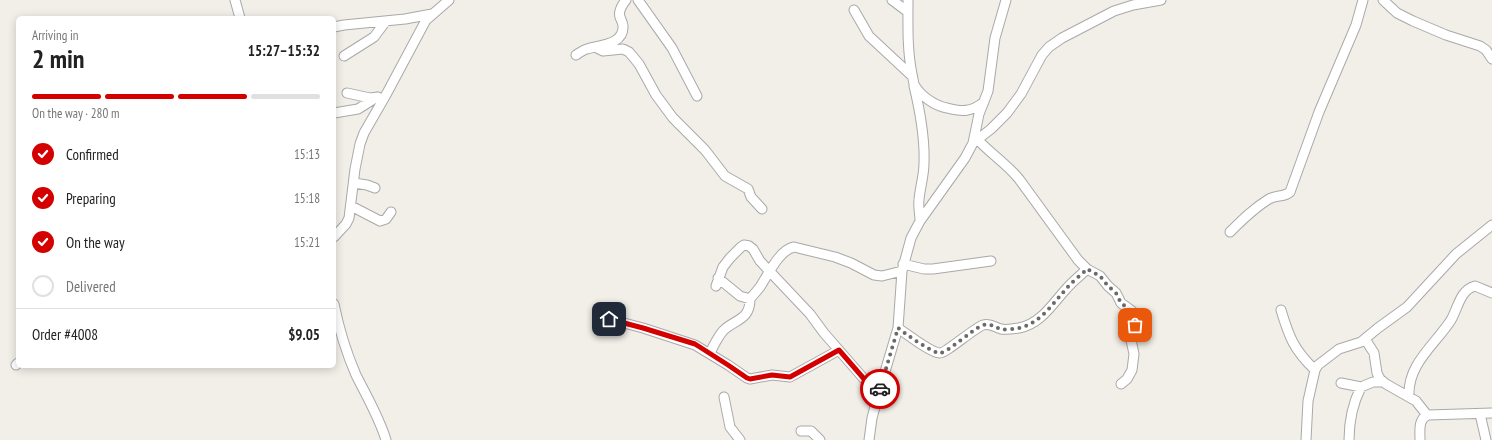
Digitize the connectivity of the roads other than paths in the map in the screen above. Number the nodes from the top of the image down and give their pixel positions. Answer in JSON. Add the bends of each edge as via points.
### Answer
{"nodes":[{"id":1,"x":235,"y":0,"type":"edge"},
{"id":2,"x":449,"y":0,"type":"edge"},
{"id":3,"x":626,"y":0,"type":"edge"},
{"id":4,"x":638,"y":0,"type":"edge"},
{"id":5,"x":892,"y":0,"type":"edge"},
{"id":6,"x":908,"y":0,"type":"edge"},
{"id":7,"x":1006,"y":0,"type":"edge"},
{"id":8,"x":1159,"y":0,"type":"edge"},
{"id":9,"x":1363,"y":0,"type":"edge"},
{"id":10,"x":1383,"y":0,"type":"edge"},
{"id":11,"x":1392,"y":3,"type":"edge"},
{"id":12,"x":854,"y":10,"type":"dead end"},
{"id":13,"x":908,"y":12,"type":"junction"},
{"id":14,"x":432,"y":14,"type":"junction"},
{"id":15,"x":239,"y":16,"type":"edge"},
{"id":16,"x":386,"y":21,"type":"junction"},
{"id":17,"x":336,"y":27,"type":"edge"},
{"id":18,"x":595,"y":48,"type":"junction"},
{"id":19,"x":576,"y":55,"type":"dead end"},
{"id":20,"x":344,"y":56,"type":"dead end"},
{"id":21,"x":1492,"y":59,"type":"edge"},
{"id":22,"x":913,"y":81,"type":"junction"},
{"id":23,"x":347,"y":93,"type":"dead end"},
{"id":24,"x":387,"y":93,"type":"junction"},
{"id":25,"x":697,"y":96,"type":"dead end"},
{"id":26,"x":377,"y":97,"type":"junction"},
{"id":27,"x":985,"y":101,"type":"junction"},
{"id":28,"x":336,"y":113,"type":"edge"},
{"id":29,"x":975,"y":142,"type":"junction"},
{"id":30,"x":354,"y":183,"type":"junction"},
{"id":31,"x":375,"y":188,"type":"dead end"},
{"id":32,"x":350,"y":206,"type":"junction"},
{"id":33,"x":762,"y":209,"type":"dead end"},
{"id":34,"x":391,"y":212,"type":"dead end"},
{"id":35,"x":920,"y":221,"type":"junction"},
{"id":36,"x":1492,"y":226,"type":"edge"},
{"id":37,"x":336,"y":232,"type":"edge"},
{"id":38,"x":1230,"y":232,"type":"dead end"},
{"id":39,"x":991,"y":261,"type":"dead end"},
{"id":40,"x":903,"y":268,"type":"junction"},
{"id":41,"x":1087,"y":269,"type":"junction"},
{"id":42,"x":770,"y":271,"type":"junction"},
{"id":43,"x":1492,"y":293,"type":"edge"},
{"id":44,"x":750,"y":299,"type":"junction"},
{"id":45,"x":1281,"y":310,"type":"dead end"},
{"id":46,"x":336,"y":314,"type":"edge"},
{"id":47,"x":609,"y":319,"type":"dead end"},
{"id":48,"x":898,"y":328,"type":"junction"},
{"id":49,"x":1365,"y":339,"type":"junction"},
{"id":50,"x":839,"y":350,"type":"junction"},
{"id":51,"x":710,"y":354,"type":"junction"},
{"id":52,"x":1315,"y":370,"type":"junction"},
{"id":53,"x":1383,"y":382,"type":"junction"},
{"id":54,"x":1341,"y":383,"type":"dead end"},
{"id":55,"x":1121,"y":384,"type":"dead end"},
{"id":56,"x":1361,"y":387,"type":"junction"},
{"id":57,"x":878,"y":395,"type":"junction"},
{"id":58,"x":724,"y":397,"type":"dead end"},
{"id":59,"x":1409,"y":397,"type":"junction"},
{"id":60,"x":1492,"y":413,"type":"edge"},
{"id":61,"x":1480,"y":414,"type":"junction"},
{"id":62,"x":1426,"y":415,"type":"junction"},
{"id":63,"x":801,"y":431,"type":"dead end"},
{"id":64,"x":871,"y":437,"type":"edge"},
{"id":65,"x":386,"y":440,"type":"edge"},
{"id":66,"x":740,"y":440,"type":"edge"},
{"id":67,"x":820,"y":440,"type":"edge"},
{"id":68,"x":1306,"y":440,"type":"edge"},
{"id":69,"x":1349,"y":440,"type":"edge"},
{"id":70,"x":1420,"y":440,"type":"edge"},
{"id":71,"x":1486,"y":440,"type":"edge"}],
"edges":[{"from":1,"to":15,"type":"street"},
{"from":2,"to":14,"type":"street"},
{"from":3,"to":18,"type":"street","via":[[619,14],[623,25],[619,38]]},
{"from":4,"to":25,"type":"street","via":[[672,48]]},
{"from":5,"to":13,"type":"street"},
{"from":6,"to":13,"type":"street"},
{"from":7,"to":27,"type":"street","via":[[995,38]]},
{"from":8,"to":29,"type":"street","via":[[1114,11],[1049,47],[1007,113]]},
{"from":9,"to":38,"type":"street","via":[[1290,192],[1275,196],[1256,208]]},
{"from":10,"to":11,"type":"street"},
{"from":11,"to":21,"type":"street","via":[[1397,13],[1446,35],[1476,44],[1486,50]]},
{"from":12,"to":22,"type":"street","via":[[869,36]]},
{"from":13,"to":22,"type":"street"},
{"from":14,"to":16,"type":"street"},
{"from":14,"to":24,"type":"street","via":[[426,20]]},
{"from":16,"to":17,"type":"street"},
{"from":16,"to":20,"type":"street","via":[[374,37]]},
{"from":18,"to":19,"type":"street","via":[[586,49]]},
{"from":18,"to":33,"type":"street","via":[[603,51],[624,49],[634,57],[673,118],[705,150],[725,176],[748,189]]},
{"from":22,"to":27,"type":"street","via":[[931,102],[940,107],[965,111]]},
{"from":22,"to":35,"type":"street","via":[[924,142],[924,174],[919,200]]},
{"from":23,"to":26,"type":"street"},
{"from":24,"to":26,"type":"street"},
{"from":24,"to":30,"type":"street","via":[[364,133]]},
{"from":26,"to":28,"type":"street","via":[[358,109]]},
{"from":27,"to":29,"type":"street"},
{"from":29,"to":35,"type":"street"},
{"from":29,"to":41,"type":"street","via":[[1019,179]]},
{"from":30,"to":31,"type":"street"},
{"from":30,"to":32,"type":"street"},
{"from":32,"to":34,"type":"street","via":[[380,220],[386,219]]},
{"from":32,"to":37,"type":"street","via":[[346,224]]},
{"from":35,"to":40,"type":"street","via":[[911,238]]},
{"from":36,"to":49,"type":"street","via":[[1456,254],[1410,304]]},
{"from":39,"to":40,"type":"street","via":[[933,269]]},
{"from":40,"to":42,"type":"street","via":[[882,276],[874,275],[835,257],[794,247],[784,253]]},
{"from":40,"to":48,"type":"street"},
{"from":41,"to":48,"type":"street","via":[[1035,322],[1009,329],[983,325],[942,353]]},
{"from":41,"to":55,"type":"street","via":[[1103,279],[1121,303],[1135,316],[1135,330],[1131,340],[1134,354],[1132,370]]},
{"from":42,"to":44,"type":"street"},
{"from":42,"to":44,"type":"street","via":[[753,249],[744,245],[723,267],[717,282],[745,299]]},
{"from":42,"to":50,"type":"street"},
{"from":43,"to":59,"type":"street","via":[[1475,286],[1466,290],[1450,320],[1421,359],[1410,380]]},
{"from":44,"to":51,"type":"street","via":[[750,306],[744,318],[724,330]]},
{"from":45,"to":52,"type":"street","via":[[1293,344]]},
{"from":46,"to":65,"type":"street","via":[[350,360],[375,410]]},
{"from":47,"to":51,"type":"street","via":[[695,344]]},
{"from":48,"to":57,"type":"street"},
{"from":49,"to":52,"type":"street","via":[[1336,351]]},
{"from":49,"to":53,"type":"street","via":[[1374,353],[1377,374]]},
{"from":50,"to":51,"type":"street","via":[[790,377],[772,375],[750,379]]},
{"from":50,"to":57,"type":"street"},
{"from":52,"to":68,"type":"street","via":[[1308,400]]},
{"from":53,"to":56,"type":"street","via":[[1373,382]]},
{"from":53,"to":59,"type":"street"},
{"from":54,"to":56,"type":"street"},
{"from":56,"to":69,"type":"street","via":[[1353,407]]},
{"from":57,"to":64,"type":"street","via":[[872,418]]},
{"from":58,"to":66,"type":"street","via":[[730,427]]},
{"from":59,"to":62,"type":"street"},
{"from":60,"to":61,"type":"street"},
{"from":61,"to":62,"type":"street"},
{"from":61,"to":71,"type":"street"},
{"from":62,"to":70,"type":"street","via":[[1420,425]]},
{"from":63,"to":67,"type":"street","via":[[811,431]]}]}
